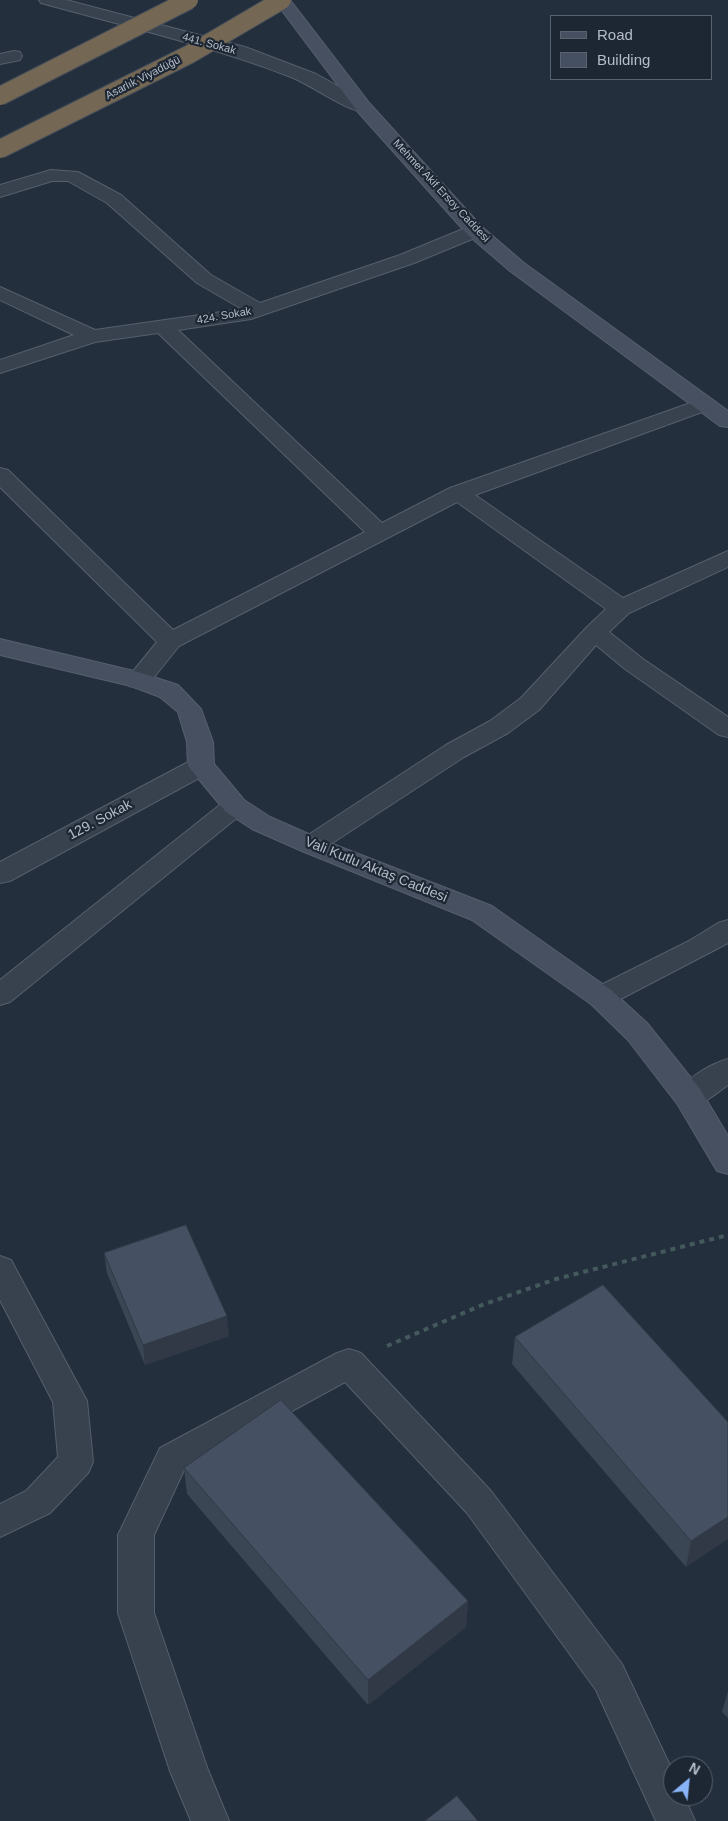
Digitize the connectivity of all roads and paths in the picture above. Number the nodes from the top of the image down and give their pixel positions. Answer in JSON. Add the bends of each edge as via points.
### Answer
{"nodes":[{"id":1,"x":47,"y":0,"type":"edge"},
{"id":2,"x":189,"y":0,"type":"edge"},
{"id":3,"x":282,"y":0,"type":"edge"},
{"id":4,"x":0,"y":96,"type":"edge"},
{"id":5,"x":364,"y":108,"type":"junction"},
{"id":6,"x":0,"y":149,"type":"edge"},
{"id":7,"x":0,"y":191,"type":"edge"},
{"id":8,"x":475,"y":231,"type":"junction"},
{"id":9,"x":0,"y":293,"type":"edge"},
{"id":10,"x":258,"y":310,"type":"junction"},
{"id":11,"x":162,"y":326,"type":"junction"},
{"id":12,"x":92,"y":336,"type":"junction"},
{"id":13,"x":0,"y":367,"type":"edge"},
{"id":14,"x":706,"y":404,"type":"junction"},
{"id":15,"x":728,"y":421,"type":"edge"},
{"id":16,"x":0,"y":475,"type":"edge"},
{"id":17,"x":458,"y":493,"type":"junction"},
{"id":18,"x":380,"y":533,"type":"junction"},
{"id":19,"x":728,"y":558,"type":"edge"},
{"id":20,"x":621,"y":608,"type":"junction"},
{"id":21,"x":594,"y":632,"type":"junction"},
{"id":22,"x":170,"y":641,"type":"junction"},
{"id":23,"x":0,"y":647,"type":"edge"},
{"id":24,"x":138,"y":680,"type":"junction"},
{"id":25,"x":728,"y":729,"type":"edge"},
{"id":26,"x":201,"y":766,"type":"junction"},
{"id":27,"x":235,"y":806,"type":"junction"},
{"id":28,"x":311,"y":845,"type":"junction"},
{"id":29,"x":0,"y":874,"type":"edge"},
{"id":30,"x":728,"y":930,"type":"edge"},
{"id":31,"x":0,"y":995,"type":"edge"},
{"id":32,"x":601,"y":997,"type":"junction"},
{"id":33,"x":728,"y":1070,"type":"edge"},
{"id":34,"x":689,"y":1097,"type":"junction"},
{"id":35,"x":728,"y":1162,"type":"edge"},
{"id":36,"x":728,"y":1235,"type":"edge"},
{"id":37,"x":0,"y":1269,"type":"edge"},
{"id":38,"x":349,"y":1363,"type":"junction"},
{"id":39,"x":0,"y":1521,"type":"edge"},
{"id":40,"x":210,"y":1821,"type":"edge"},
{"id":41,"x":676,"y":1821,"type":"edge"}],
"edges":[{"from":1,"to":5,"type":"street","name":"441. Sokak","via":[[239,51],[310,78]]},
{"from":2,"to":4,"type":"highway","bridge":true},
{"from":3,"to":5,"type":"street","name":"Mehmet Akif Ersoy Caddesi"},
{"from":3,"to":6,"type":"highway","name":"Asarlık Viyadüğü","bridge":true,"via":[[190,54]]},
{"from":5,"to":8,"type":"street","name":"Mehmet Akif Ersoy Caddesi"},
{"from":7,"to":10,"type":"street","via":[[51,175],[72,176],[114,199],[204,279]]},
{"from":8,"to":10,"type":"street","name":"424. Sokak","via":[[406,259]]},
{"from":8,"to":14,"type":"street","name":"Mehmet Akif Ersoy Caddesi","via":[[517,267]]},
{"from":9,"to":12,"type":"street"},
{"from":10,"to":11,"type":"street","name":"424. Sokak","via":[[244,315]]},
{"from":11,"to":12,"type":"street","name":"424. Sokak"},
{"from":11,"to":18,"type":"street"},
{"from":12,"to":13,"type":"street","name":"424. Sokak"},
{"from":14,"to":15,"type":"street","name":"Mehmet Akif Ersoy Caddesi"},
{"from":14,"to":17,"type":"street"},
{"from":16,"to":22,"type":"street"},
{"from":17,"to":18,"type":"street"},
{"from":17,"to":20,"type":"street"},
{"from":18,"to":22,"type":"street"},
{"from":19,"to":20,"type":"street"},
{"from":20,"to":21,"type":"street"},
{"from":21,"to":25,"type":"street"},
{"from":21,"to":28,"type":"street","via":[[530,704],[499,727],[455,751]]},
{"from":22,"to":24,"type":"street"},
{"from":23,"to":24,"type":"street"},
{"from":24,"to":26,"type":"street","via":[[169,691],[189,709],[200,742]]},
{"from":26,"to":27,"type":"street","name":"Vali Kutlu Aktaş Caddesi"},
{"from":26,"to":29,"type":"street","name":"129. Sokak"},
{"from":27,"to":28,"type":"street","name":"Vali Kutlu Aktaş Caddesi","via":[[261,823]]},
{"from":27,"to":31,"type":"street"},
{"from":28,"to":32,"type":"street","name":"Vali Kutlu Aktaş Caddesi","via":[[482,913]]},
{"from":30,"to":32,"type":"street"},
{"from":32,"to":34,"type":"street","name":"Vali Kutlu Aktaş Caddesi","via":[[638,1032]]},
{"from":33,"to":34,"type":"street"},
{"from":34,"to":35,"type":"street","name":"Vali Kutlu Aktaş Caddesi"},
{"from":36,"to":38,"type":"path","via":[[556,1279],[482,1305]]},
{"from":37,"to":39,"type":"street","via":[[70,1401],[76,1462],[38,1502]]},
{"from":38,"to":40,"type":"street","via":[[172,1459],[136,1535],[136,1613],[189,1770]]},
{"from":38,"to":41,"type":"street","via":[[479,1502],[609,1677]]}]}
